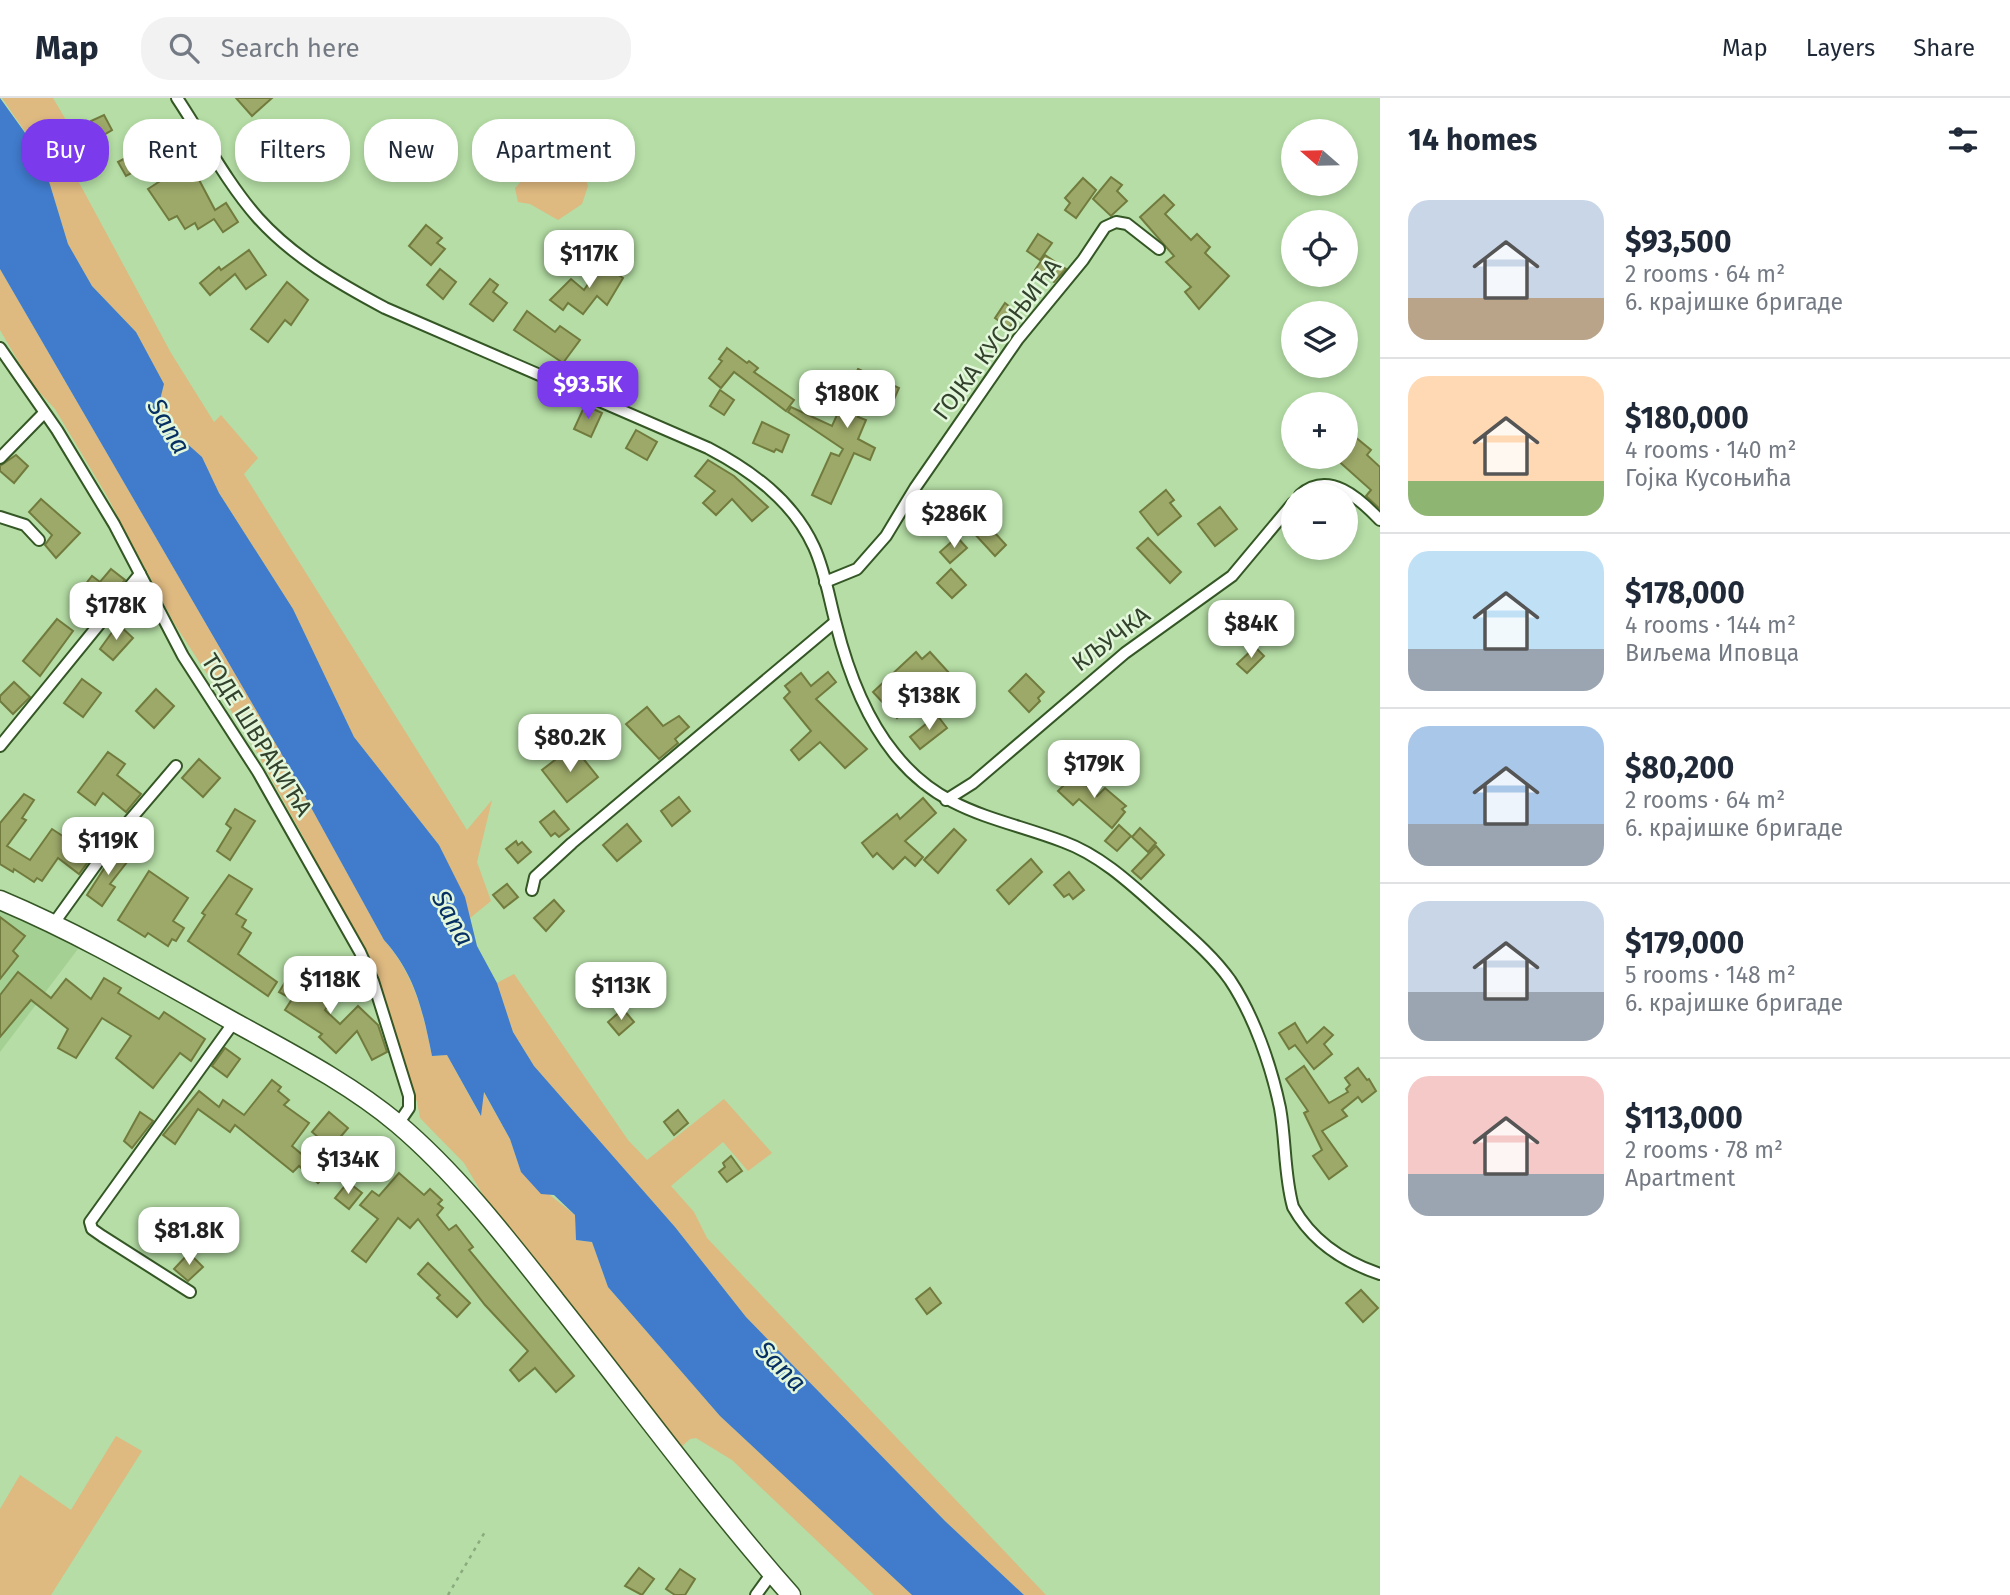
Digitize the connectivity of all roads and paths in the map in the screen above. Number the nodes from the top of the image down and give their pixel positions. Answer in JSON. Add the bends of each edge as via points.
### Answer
{"nodes":[{"id":1,"x":177,"y":98,"type":"edge"},
{"id":2,"x":1159,"y":249,"type":"dead end"},
{"id":3,"x":0,"y":348,"type":"edge"},
{"id":4,"x":44,"y":413,"type":"junction"},
{"id":5,"x":0,"y":458,"type":"edge"},
{"id":6,"x":1358,"y":501,"type":"edge"},
{"id":7,"x":0,"y":517,"type":"edge"},
{"id":8,"x":1281,"y":517,"type":"edge"},
{"id":9,"x":1380,"y":520,"type":"edge"},
{"id":10,"x":39,"y":540,"type":"dead end"},
{"id":11,"x":140,"y":574,"type":"junction"},
{"id":12,"x":825,"y":582,"type":"junction"},
{"id":13,"x":835,"y":622,"type":"junction"},
{"id":14,"x":0,"y":746,"type":"edge"},
{"id":15,"x":176,"y":766,"type":"dead end"},
{"id":16,"x":946,"y":800,"type":"junction"},
{"id":17,"x":532,"y":890,"type":"dead end"},
{"id":18,"x":0,"y":900,"type":"edge"},
{"id":19,"x":54,"y":923,"type":"junction"},
{"id":20,"x":234,"y":1022,"type":"junction"},
{"id":21,"x":398,"y":1124,"type":"junction"},
{"id":22,"x":1380,"y":1274,"type":"edge"},
{"id":23,"x":190,"y":1292,"type":"dead end"},
{"id":24,"x":486,"y":1530,"type":"dead end"},
{"id":25,"x":772,"y":1573,"type":"junction"},
{"id":26,"x":448,"y":1595,"type":"edge"},
{"id":27,"x":757,"y":1595,"type":"edge"},
{"id":28,"x":791,"y":1595,"type":"edge"}],
"edges":[{"from":1,"to":12,"type":"street","via":[[257,217],[306,259],[385,308],[730,460],[773,491],[797,518],[815,549]]},
{"from":2,"to":12,"type":"street","name":"ГОЈКА КУСОЊИЋА","via":[[1126,224],[1105,227],[1012,349],[886,536],[857,569]]},
{"from":3,"to":4,"type":"street","name":"ТОДЕ ШВРАКИЋА"},
{"from":4,"to":5,"type":"street"},
{"from":4,"to":11,"type":"street","name":"ТОДЕ ШВРАКИЋА"},
{"from":6,"to":9,"type":"street"},
{"from":7,"to":10,"type":"street","via":[[25,525]]},
{"from":8,"to":16,"type":"street","name":"КЉУЧКА","via":[[1232,576],[1125,653]]},
{"from":11,"to":14,"type":"street"},
{"from":11,"to":21,"type":"street","name":"ТОДЕ ШВРАКИЋА","via":[[183,656],[258,772],[360,952],[409,1096],[409,1108]]},
{"from":12,"to":13,"type":"street"},
{"from":13,"to":16,"type":"street","via":[[853,677],[879,731],[906,768]]},
{"from":13,"to":17,"type":"street","via":[[572,843],[535,877]]},
{"from":15,"to":19,"type":"street","via":[[118,834]]},
{"from":16,"to":22,"type":"street","via":[[1082,849],[1128,882],[1215,962],[1248,1012],[1272,1081],[1293,1208],[1324,1244]]},
{"from":18,"to":19,"type":"main road"},
{"from":19,"to":20,"type":"main road"},
{"from":20,"to":21,"type":"main road","via":[[333,1078]]},
{"from":20,"to":23,"type":"street","via":[[90,1222],[102,1236]]},
{"from":21,"to":25,"type":"main road","via":[[448,1171]]},
{"from":24,"to":26,"type":"path"},
{"from":25,"to":27,"type":"street"},
{"from":25,"to":28,"type":"main road"}]}
